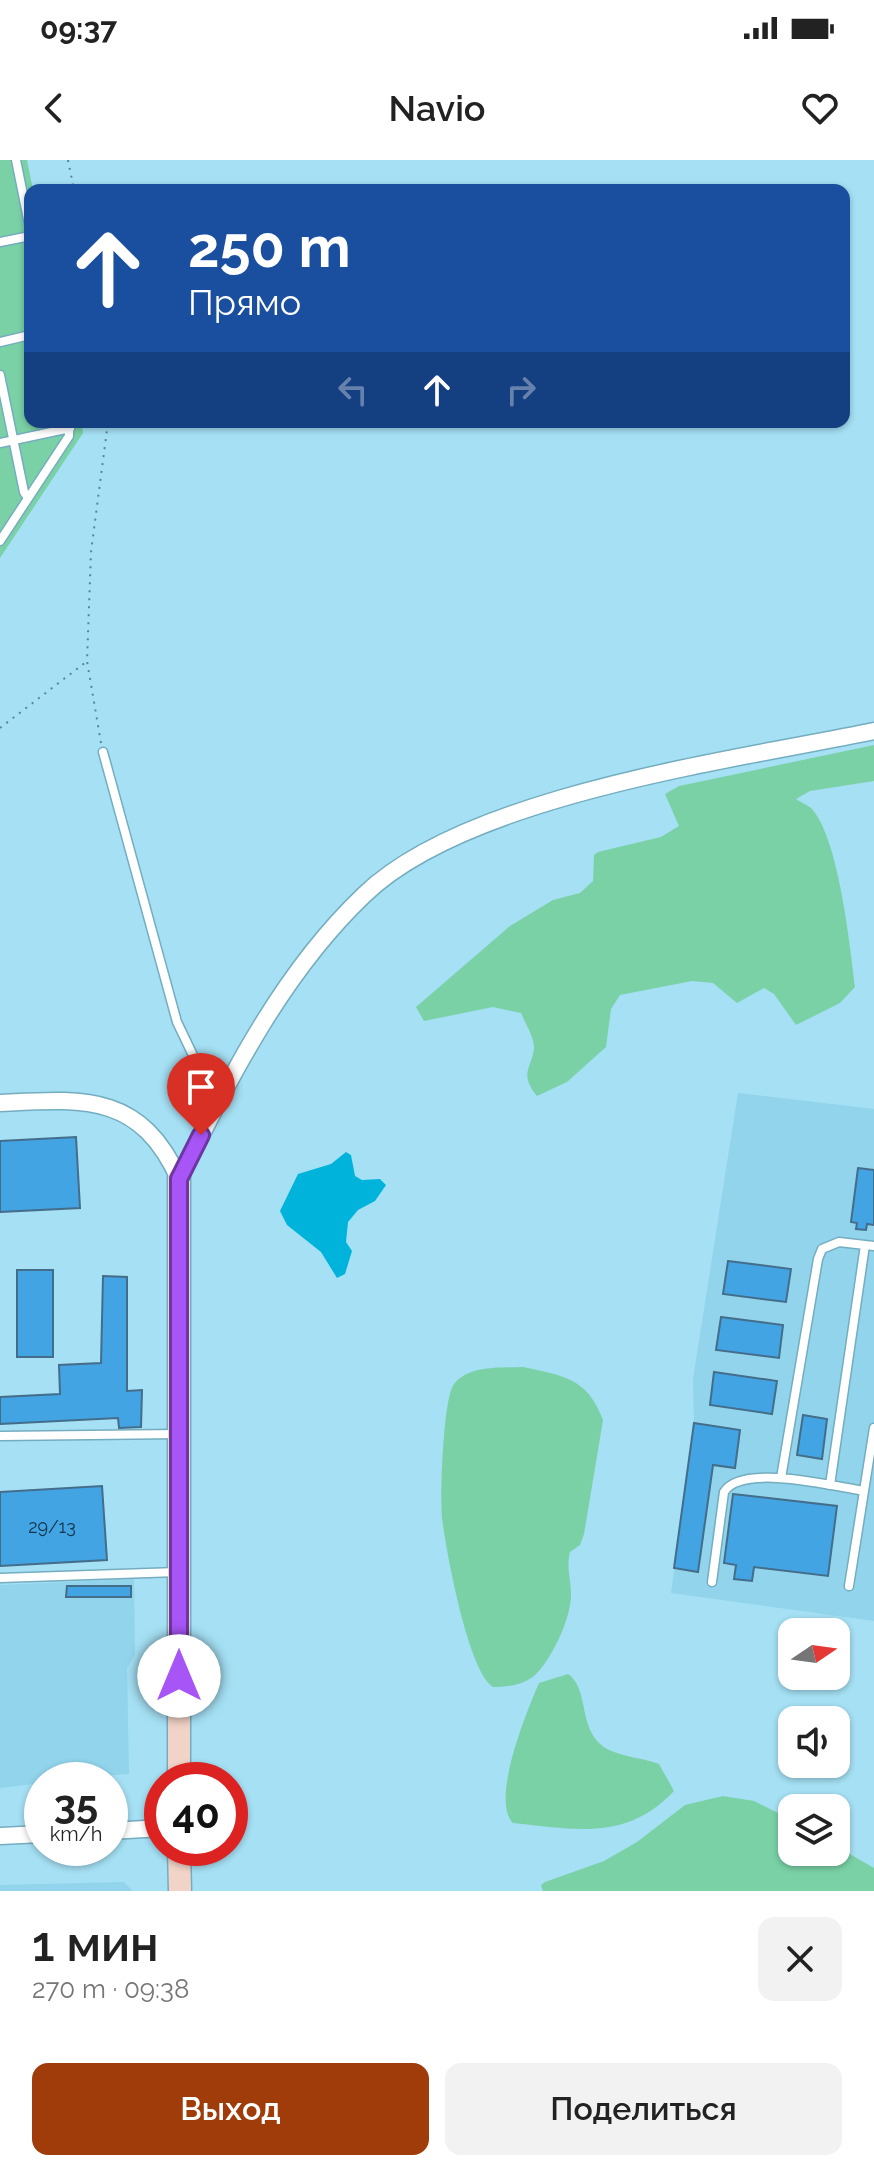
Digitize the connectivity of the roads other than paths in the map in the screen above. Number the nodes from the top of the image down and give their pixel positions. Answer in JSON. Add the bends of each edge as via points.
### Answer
{"nodes":[{"id":1,"x":16,"y":160,"type":"edge"},
{"id":2,"x":24,"y":199,"type":"edge"},
{"id":3,"x":24,"y":237,"type":"edge"},
{"id":4,"x":0,"y":242,"type":"edge"},
{"id":5,"x":24,"y":336,"type":"edge"},
{"id":6,"x":0,"y":342,"type":"edge"},
{"id":7,"x":0,"y":375,"type":"edge"},
{"id":8,"x":59,"y":428,"type":"edge"},
{"id":9,"x":70,"y":428,"type":"edge"},
{"id":10,"x":13,"y":440,"type":"junction"},
{"id":11,"x":0,"y":443,"type":"edge"},
{"id":12,"x":28,"y":498,"type":"junction"},
{"id":13,"x":0,"y":541,"type":"edge"},
{"id":14,"x":874,"y":731,"type":"edge"},
{"id":15,"x":103,"y":752,"type":"road end"},
{"id":16,"x":223,"y":1092,"type":"junction"},
{"id":17,"x":0,"y":1103,"type":"edge"},
{"id":18,"x":179,"y":1179,"type":"junction"},
{"id":19,"x":870,"y":1245,"type":"edge"},
{"id":20,"x":874,"y":1428,"type":"edge"},
{"id":21,"x":179,"y":1434,"type":"junction"},
{"id":22,"x":0,"y":1436,"type":"edge"},
{"id":23,"x":781,"y":1478,"type":"junction"},
{"id":24,"x":830,"y":1485,"type":"junction"},
{"id":25,"x":864,"y":1491,"type":"junction"},
{"id":26,"x":179,"y":1572,"type":"junction"},
{"id":27,"x":0,"y":1578,"type":"edge"},
{"id":28,"x":712,"y":1582,"type":"dead end"},
{"id":29,"x":849,"y":1586,"type":"dead end"},
{"id":30,"x":179,"y":1762,"type":"edge"},
{"id":31,"x":24,"y":1835,"type":"edge"},
{"id":32,"x":0,"y":1836,"type":"edge"},
{"id":33,"x":179,"y":1866,"type":"edge"},
{"id":34,"x":180,"y":1891,"type":"edge"}],
"edges":[{"from":1,"to":2,"type":"lane"},
{"from":3,"to":4,"type":"lane"},
{"from":5,"to":6,"type":"lane"},
{"from":7,"to":10,"type":"lane"},
{"from":8,"to":10,"type":"lane"},
{"from":9,"to":12,"type":"lane"},
{"from":10,"to":11,"type":"lane"},
{"from":10,"to":12,"type":"lane"},
{"from":12,"to":13,"type":"lane"},
{"from":14,"to":16,"type":"street","via":[[594,789],[448,841],[366,893],[295,975]]},
{"from":15,"to":16,"type":"lane","via":[[177,1022],[200,1070]]},
{"from":16,"to":18,"type":"street"},
{"from":17,"to":18,"type":"street","via":[[84,1101],[111,1107],[151,1132],[166,1149]]},
{"from":18,"to":21,"type":"street"},
{"from":19,"to":23,"type":"lane","via":[[829,1244],[818,1259]]},
{"from":19,"to":24,"type":"lane"},
{"from":20,"to":25,"type":"lane"},
{"from":21,"to":22,"type":"lane"},
{"from":21,"to":26,"type":"street"},
{"from":23,"to":24,"type":"lane"},
{"from":23,"to":28,"type":"lane","via":[[729,1483]]},
{"from":24,"to":25,"type":"lane"},
{"from":25,"to":29,"type":"lane"},
{"from":26,"to":27,"type":"lane"},
{"from":26,"to":30,"type":"street"},
{"from":31,"to":32,"type":"street"},
{"from":33,"to":34,"type":"street"}]}
